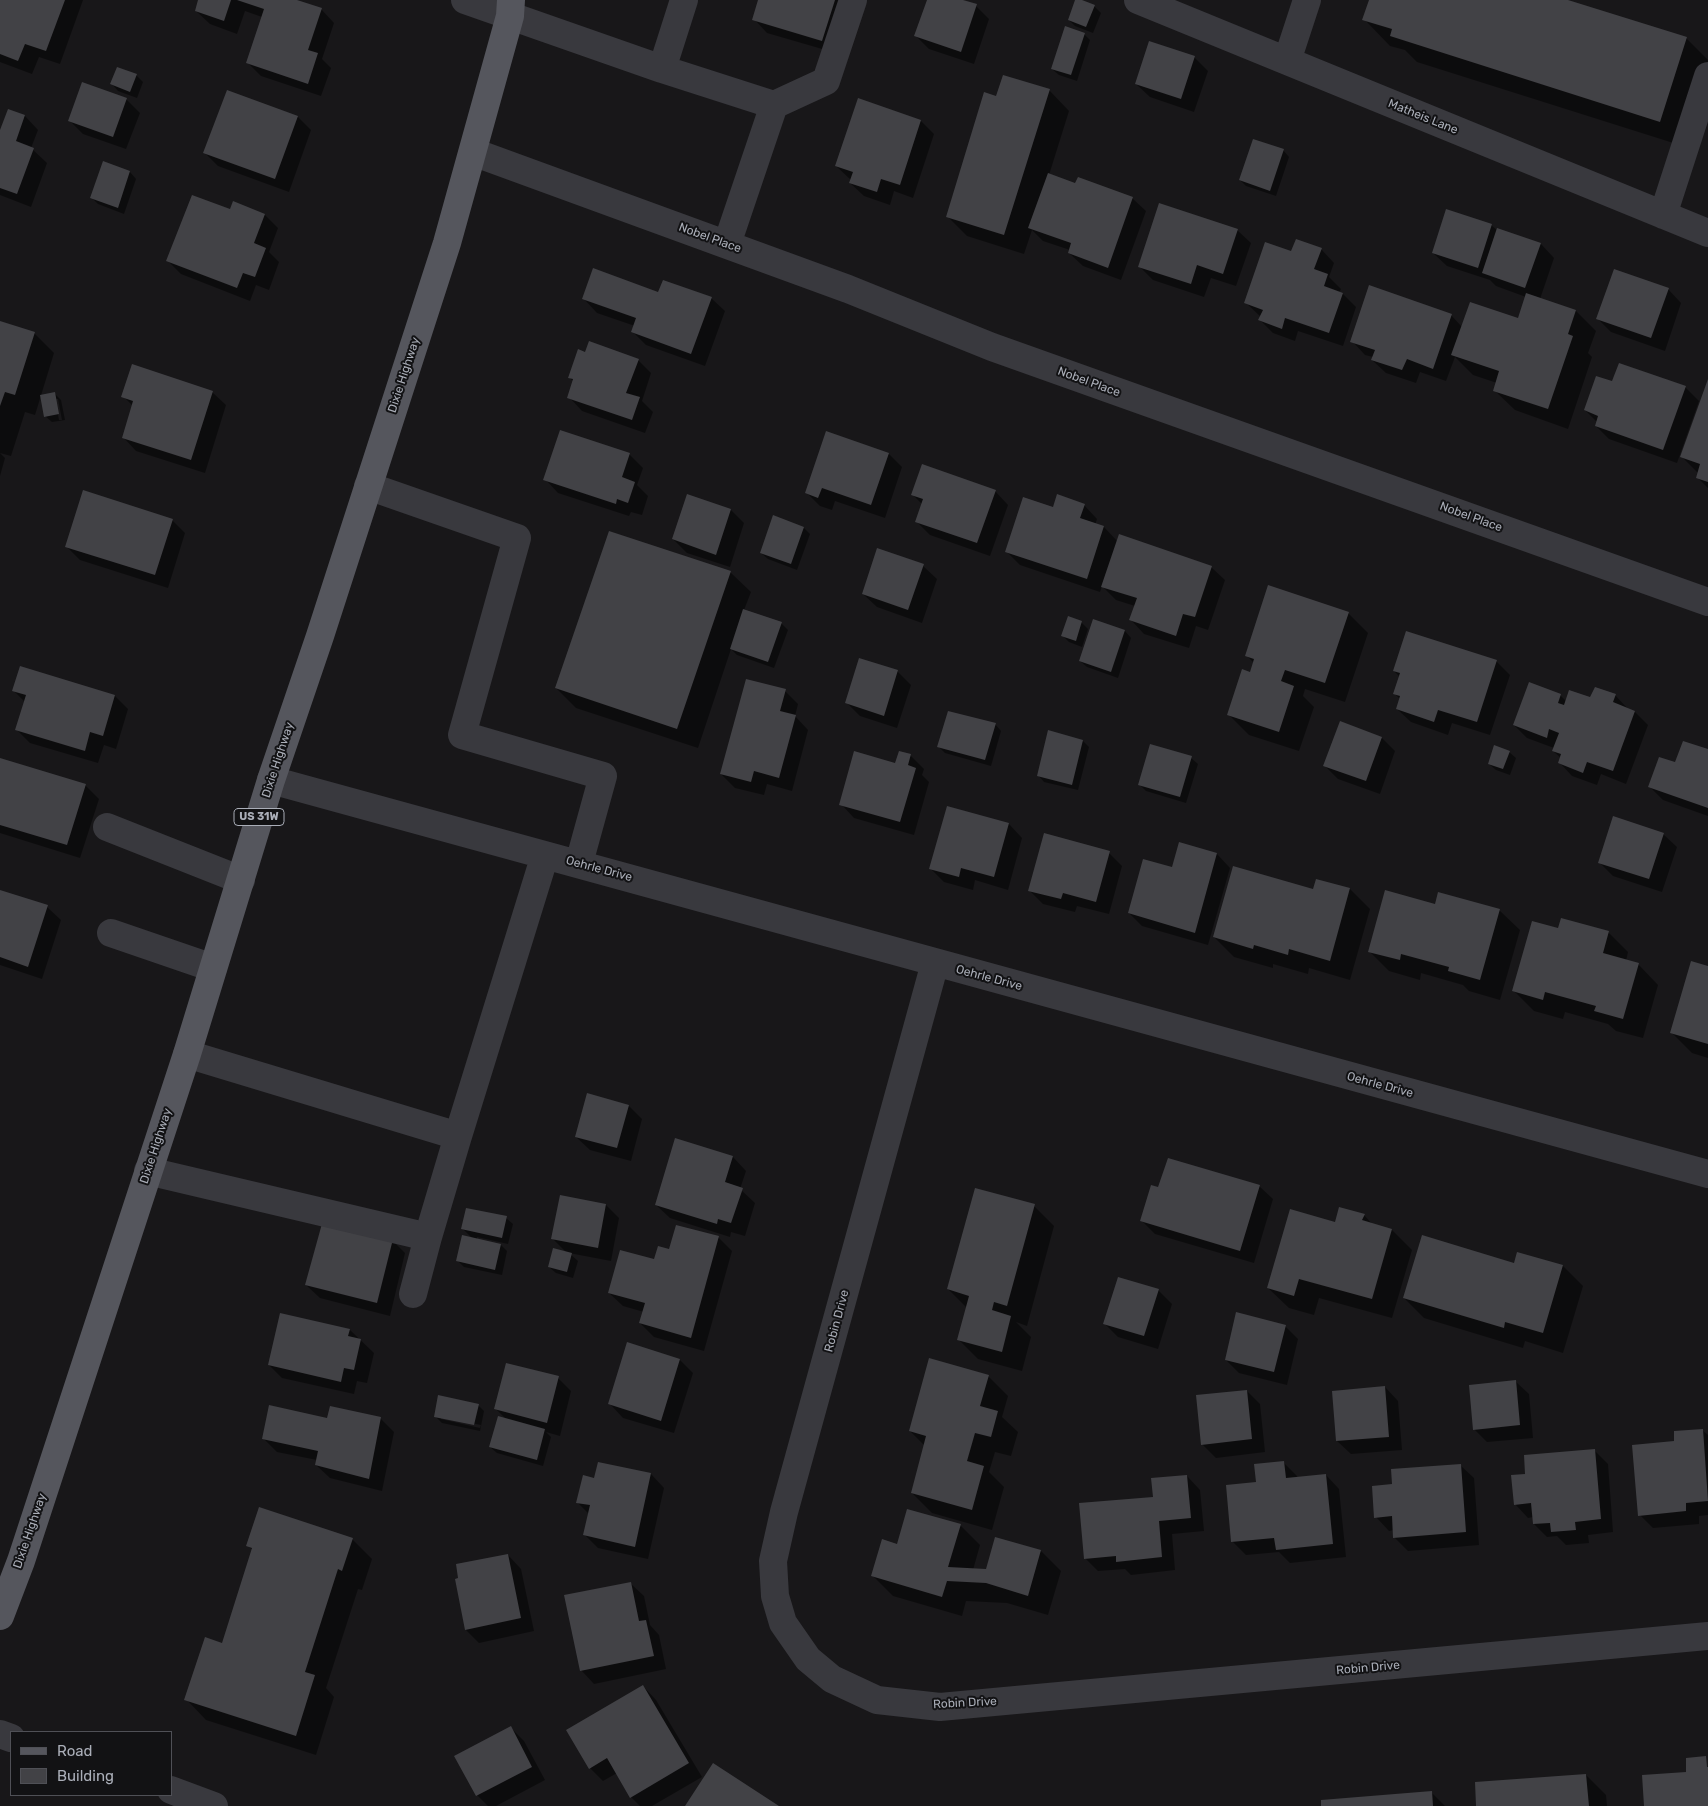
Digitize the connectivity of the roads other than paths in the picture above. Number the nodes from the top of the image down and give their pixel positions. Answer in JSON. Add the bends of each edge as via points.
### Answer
{"nodes":[{"id":1,"x":465,"y":0,"type":"edge"},
{"id":2,"x":684,"y":0,"type":"edge"},
{"id":3,"x":853,"y":0,"type":"edge"},
{"id":4,"x":1138,"y":0,"type":"edge"},
{"id":5,"x":1307,"y":0,"type":"edge"},
{"id":6,"x":515,"y":5,"type":"edge"},
{"id":7,"x":1286,"y":61,"type":"junction"},
{"id":8,"x":662,"y":69,"type":"junction"},
{"id":9,"x":1708,"y":76,"type":"edge"},
{"id":10,"x":774,"y":105,"type":"junction"},
{"id":11,"x":474,"y":152,"type":"junction"},
{"id":12,"x":1664,"y":215,"type":"junction"},
{"id":13,"x":1708,"y":233,"type":"edge"},
{"id":14,"x":727,"y":244,"type":"junction"},
{"id":15,"x":368,"y":486,"type":"junction"},
{"id":16,"x":1708,"y":602,"type":"edge"},
{"id":17,"x":270,"y":780,"type":"junction"},
{"id":18,"x":106,"y":827,"type":"dead end"},
{"id":19,"x":545,"y":855,"type":"junction"},
{"id":20,"x":579,"y":863,"type":"junction"},
{"id":21,"x":241,"y":880,"type":"junction"},
{"id":22,"x":111,"y":933,"type":"dead end"},
{"id":23,"x":935,"y":963,"type":"junction"},
{"id":24,"x":213,"y":968,"type":"junction"},
{"id":25,"x":187,"y":1054,"type":"junction"},
{"id":26,"x":458,"y":1136,"type":"junction"},
{"id":27,"x":148,"y":1172,"type":"junction"},
{"id":28,"x":1708,"y":1174,"type":"edge"},
{"id":29,"x":428,"y":1237,"type":"junction"},
{"id":30,"x":413,"y":1294,"type":"dead end"},
{"id":31,"x":0,"y":1616,"type":"edge"},
{"id":32,"x":1708,"y":1636,"type":"edge"},
{"id":33,"x":172,"y":1790,"type":"edge"},
{"id":34,"x":214,"y":1806,"type":"edge"}],
"edges":[{"from":1,"to":6,"type":"street"},
{"from":2,"to":8,"type":"street"},
{"from":3,"to":10,"type":"street","via":[[826,81]]},
{"from":4,"to":7,"type":"street","name":"Matheis Lane"},
{"from":5,"to":7,"type":"street"},
{"from":6,"to":8,"type":"street"},
{"from":6,"to":11,"type":"main road","name":"Dixie Highway","number":"US 31W"},
{"from":7,"to":12,"type":"street","name":"Matheis Lane"},
{"from":8,"to":10,"type":"street"},
{"from":9,"to":12,"type":"street"},
{"from":10,"to":14,"type":"street"},
{"from":11,"to":14,"type":"street","name":"Nobel Place"},
{"from":11,"to":15,"type":"main road","name":"Dixie Highway","number":"US 31W"},
{"from":12,"to":13,"type":"street","name":"Matheis Lane"},
{"from":14,"to":16,"type":"street","name":"Nobel Place","via":[[848,288],[992,347]]},
{"from":15,"to":17,"type":"main road","name":"Dixie Highway","number":"US 31W"},
{"from":15,"to":20,"type":"street","via":[[518,538],[462,735],[603,776]]},
{"from":17,"to":19,"type":"street","name":"Oehrle Drive"},
{"from":17,"to":21,"type":"main road","name":"Dixie Highway","number":"US 31W"},
{"from":18,"to":21,"type":"street"},
{"from":19,"to":20,"type":"street","name":"Oehrle Drive"},
{"from":19,"to":26,"type":"street"},
{"from":20,"to":23,"type":"street","name":"Oehrle Drive"},
{"from":21,"to":24,"type":"main road","name":"Dixie Highway","number":"US 31W"},
{"from":22,"to":24,"type":"street"},
{"from":23,"to":28,"type":"street","name":"Oehrle Drive"},
{"from":23,"to":32,"type":"street","name":"Robin Drive","via":[[773,1561],[775,1596],[783,1623],[808,1659],[832,1679],[877,1700],[940,1707]]},
{"from":24,"to":25,"type":"main road","name":"Dixie Highway","number":"US 31W"},
{"from":25,"to":26,"type":"street"},
{"from":25,"to":27,"type":"main road","name":"Dixie Highway","number":"US 31W"},
{"from":26,"to":29,"type":"street"},
{"from":27,"to":29,"type":"street"},
{"from":27,"to":31,"type":"main road","name":"Dixie Highway","number":"US 31W","via":[[21,1561]]},
{"from":29,"to":30,"type":"street"},
{"from":33,"to":34,"type":"street"}]}
